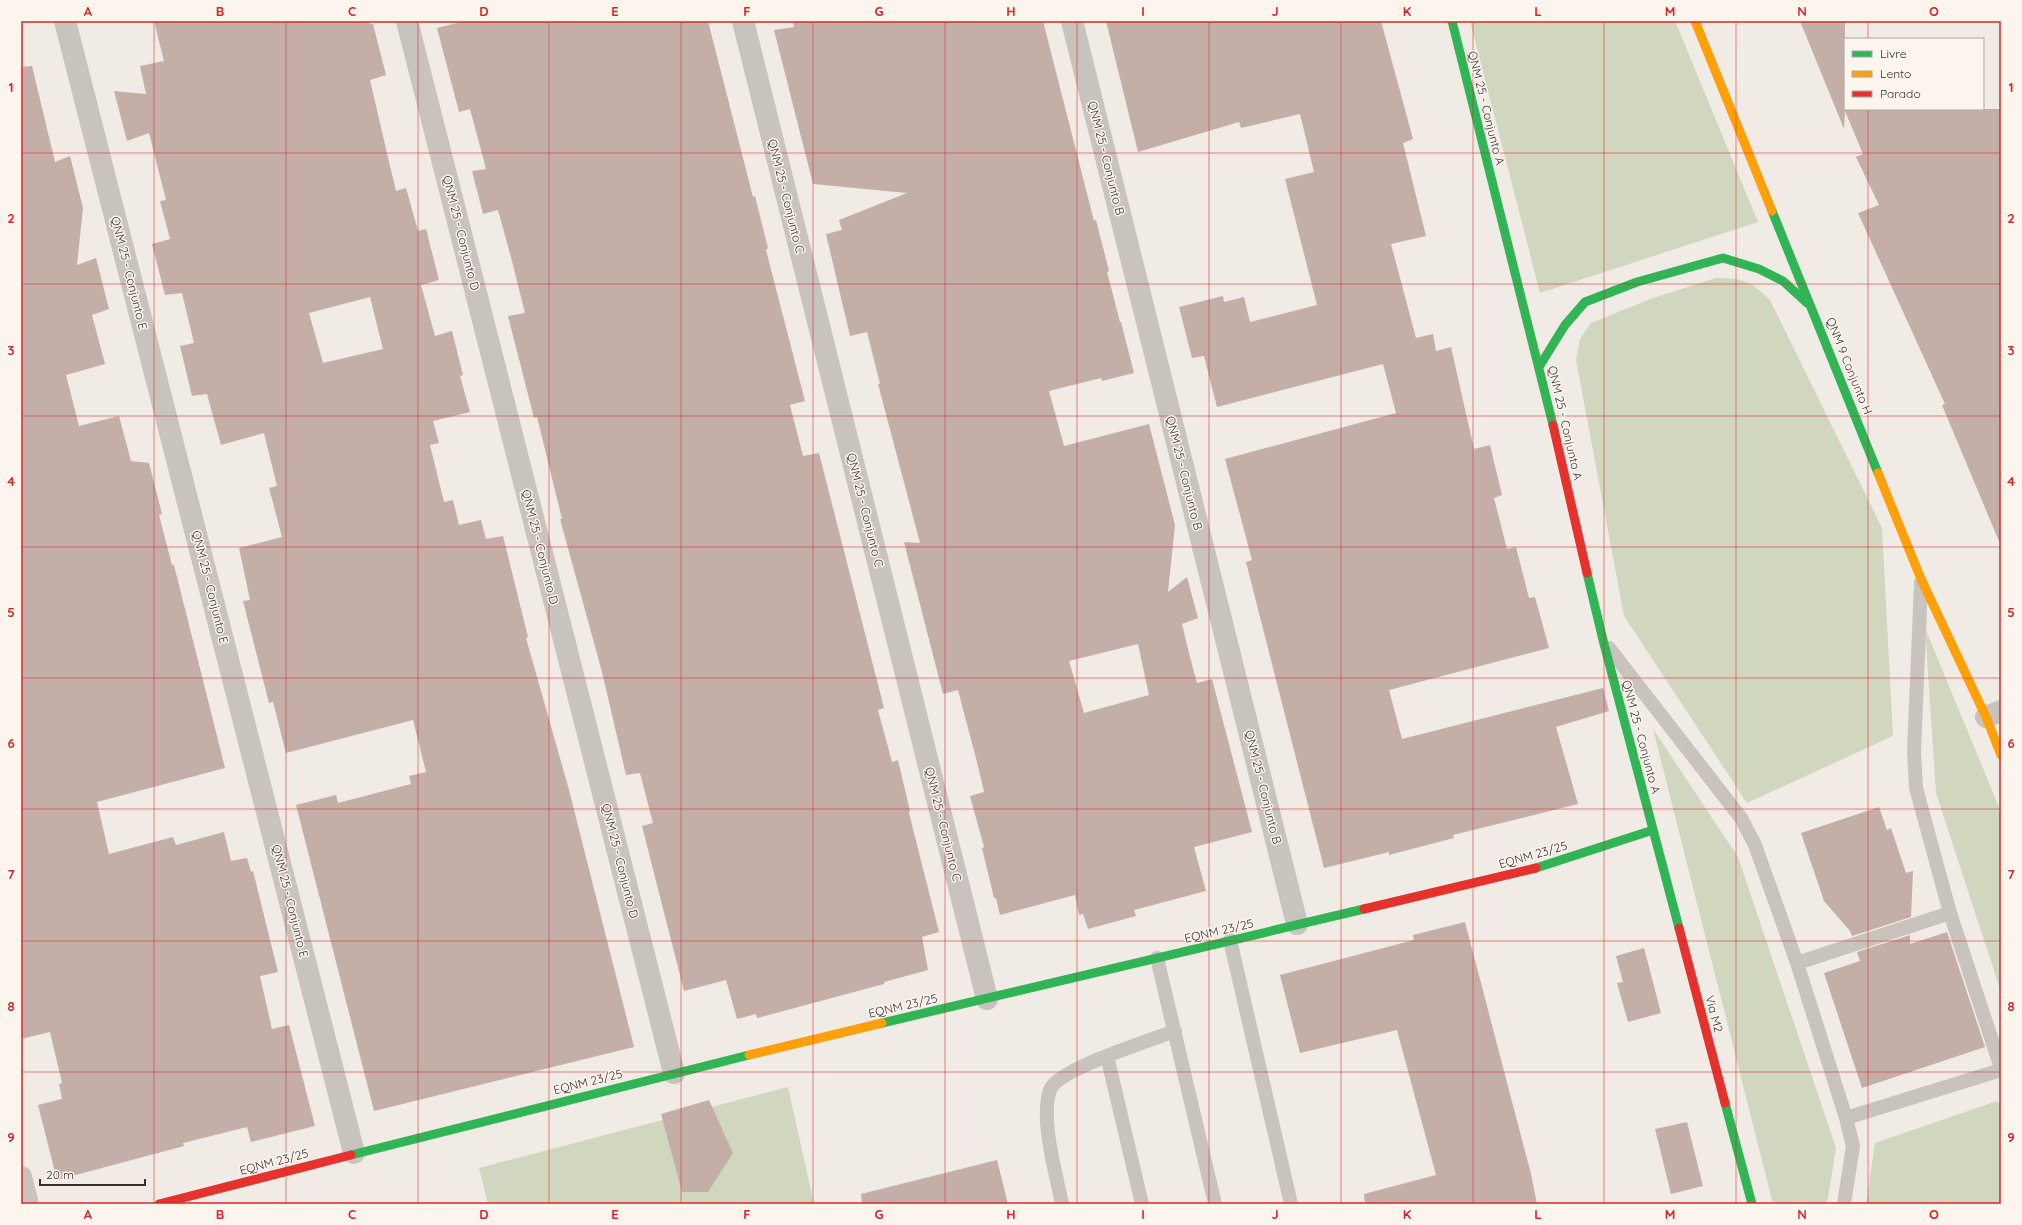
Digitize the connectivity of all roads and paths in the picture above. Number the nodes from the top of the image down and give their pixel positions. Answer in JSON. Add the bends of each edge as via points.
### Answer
{"nodes":[{"id":1,"x":65,"y":21,"type":"edge"},
{"id":2,"x":407,"y":21,"type":"edge"},
{"id":3,"x":743,"y":21,"type":"edge"},
{"id":4,"x":1072,"y":21,"type":"edge"},
{"id":5,"x":1452,"y":21,"type":"edge"},
{"id":6,"x":1695,"y":21,"type":"edge"},
{"id":7,"x":1813,"y":308,"type":"junction"},
{"id":8,"x":1539,"y":367,"type":"junction"},
{"id":9,"x":1921,"y":579,"type":"junction"},
{"id":10,"x":1603,"y":640,"type":"junction"},
{"id":11,"x":1993,"y":714,"type":"edge"},
{"id":12,"x":2001,"y":755,"type":"edge"},
{"id":13,"x":1653,"y":830,"type":"junction"},
{"id":14,"x":1950,"y":913,"type":"junction"},
{"id":15,"x":1297,"y":924,"type":"junction"},
{"id":16,"x":1230,"y":940,"type":"junction"},
{"id":17,"x":1157,"y":958,"type":"junction"},
{"id":18,"x":1797,"y":963,"type":"junction"},
{"id":19,"x":987,"y":999,"type":"junction"},
{"id":20,"x":1175,"y":1032,"type":"junction"},
{"id":21,"x":1107,"y":1056,"type":"junction"},
{"id":22,"x":2001,"y":1069,"type":"edge"},
{"id":23,"x":674,"y":1073,"type":"junction"},
{"id":24,"x":1846,"y":1118,"type":"junction"},
{"id":25,"x":354,"y":1153,"type":"junction"},
{"id":26,"x":21,"y":1177,"type":"edge"},
{"id":27,"x":28,"y":1204,"type":"edge"},
{"id":28,"x":159,"y":1204,"type":"edge"},
{"id":29,"x":1062,"y":1204,"type":"edge"},
{"id":30,"x":1142,"y":1204,"type":"edge"},
{"id":31,"x":1215,"y":1204,"type":"edge"},
{"id":32,"x":1291,"y":1204,"type":"edge"},
{"id":33,"x":1752,"y":1204,"type":"edge"},
{"id":34,"x":1844,"y":1204,"type":"edge"}],
"edges":[{"from":1,"to":25,"type":"street","name":"QNM 25 - Conjunto E"},
{"from":2,"to":23,"type":"street","name":"QNM 25 - Conjunto D"},
{"from":3,"to":19,"type":"street","name":"QNM 25 - Conjunto C"},
{"from":4,"to":15,"type":"street","name":"QNM 25 - Conjunto B"},
{"from":5,"to":8,"type":"main road","name":"QNM 25 - Conjunto A"},
{"from":6,"to":7,"type":"main road","name":"QNM 9 Conjunto H"},
{"from":7,"to":8,"type":"main road","via":[[1783,281],[1759,269],[1723,258],[1637,282],[1585,302],[1565,325]]},
{"from":7,"to":9,"type":"main road","name":"QNM 9 Conjunto H"},
{"from":8,"to":10,"type":"main road","name":"QNM 25 - Conjunto A"},
{"from":9,"to":11,"type":"main road","name":"QNM 9 Conjunto H"},
{"from":9,"to":14,"type":"lane","via":[[1914,752],[1916,788]]},
{"from":10,"to":13,"type":"main road","name":"QNM 25 - Conjunto A"},
{"from":10,"to":18,"type":"lane","via":[[1741,818],[1755,845]]},
{"from":11,"to":12,"type":"main road","name":"QNM 9 Conjunto H"},
{"from":13,"to":15,"type":"main road","name":"EQNM 23/25","via":[[1528,870]]},
{"from":13,"to":33,"type":"main road","name":"Via M2"},
{"from":14,"to":18,"type":"lane"},
{"from":14,"to":22,"type":"lane"},
{"from":15,"to":16,"type":"main road","name":"EQNM 23/25"},
{"from":16,"to":17,"type":"main road","name":"EQNM 23/25"},
{"from":16,"to":32,"type":"lane"},
{"from":17,"to":19,"type":"main road","name":"EQNM 23/25"},
{"from":17,"to":20,"type":"lane"},
{"from":18,"to":24,"type":"lane"},
{"from":19,"to":23,"type":"main road","name":"EQNM 23/25"},
{"from":20,"to":21,"type":"lane"},
{"from":20,"to":31,"type":"lane"},
{"from":21,"to":29,"type":"lane","via":[[1065,1074],[1050,1089],[1046,1116]]},
{"from":21,"to":30,"type":"lane"},
{"from":22,"to":24,"type":"lane"},
{"from":23,"to":25,"type":"main road","name":"EQNM 23/25"},
{"from":24,"to":34,"type":"lane","via":[[1853,1146]]},
{"from":25,"to":28,"type":"main road","name":"EQNM 23/25"},
{"from":26,"to":27,"type":"street"}]}
